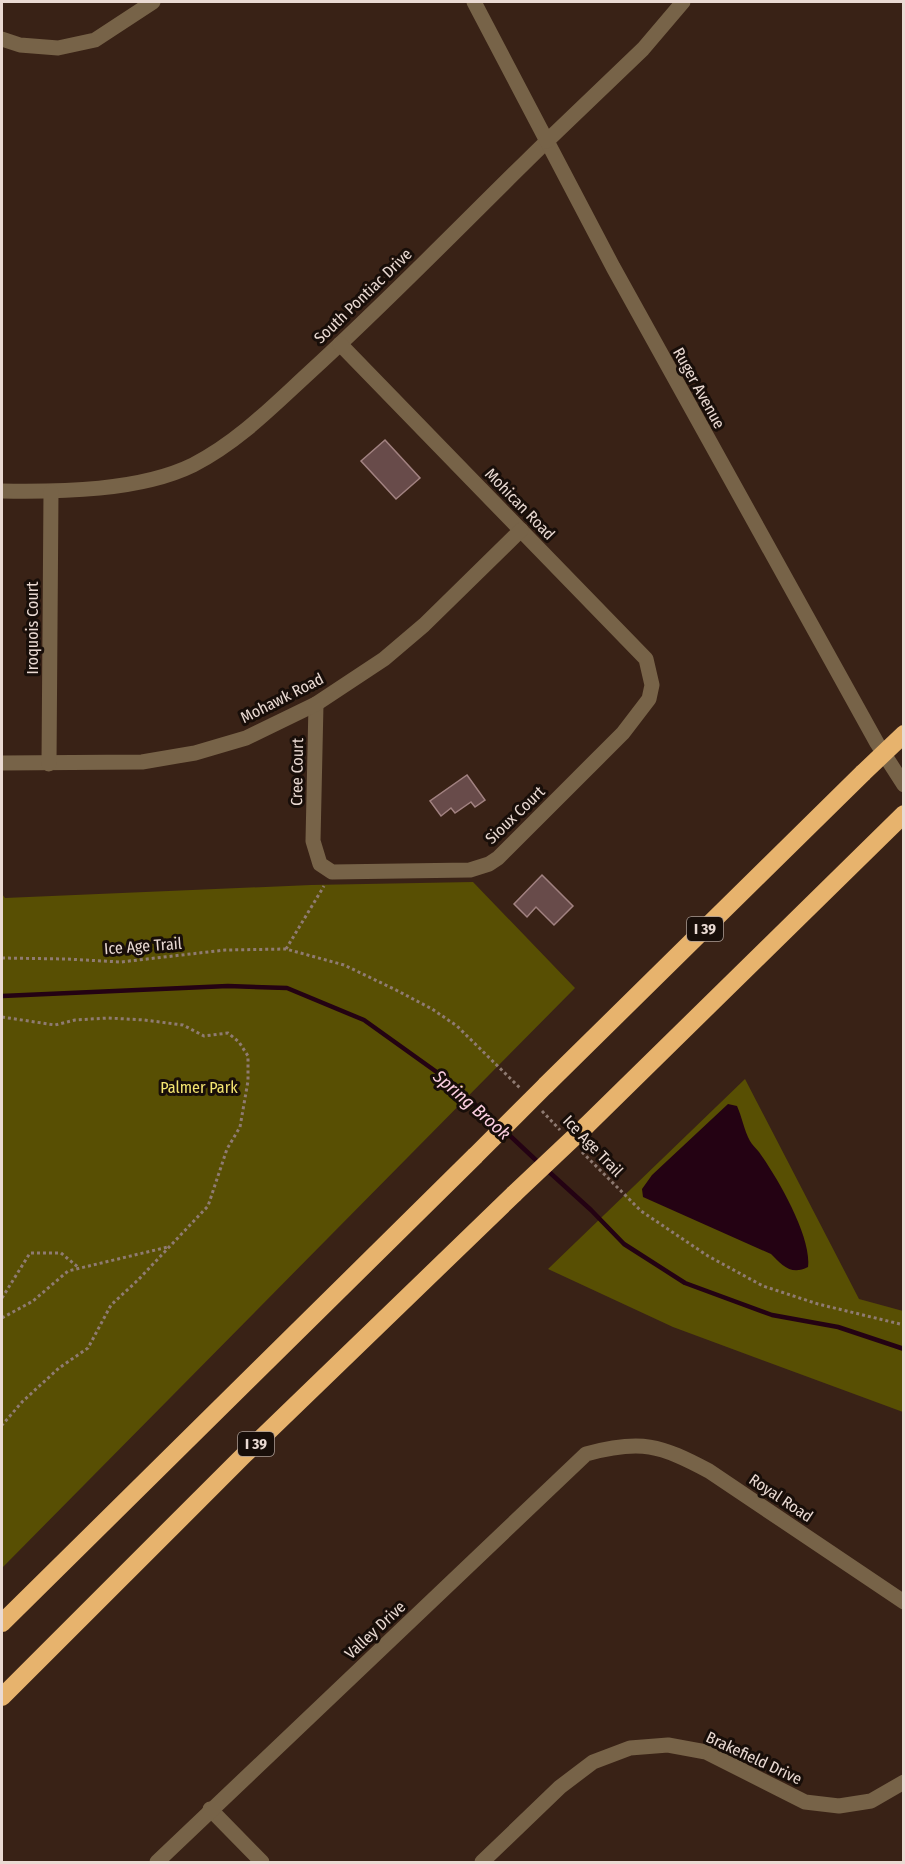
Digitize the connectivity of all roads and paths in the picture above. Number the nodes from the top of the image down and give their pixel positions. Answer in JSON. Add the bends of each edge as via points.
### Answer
{"nodes":[{"id":1,"x":153,"y":2,"type":"edge"},
{"id":2,"x":474,"y":2,"type":"edge"},
{"id":3,"x":683,"y":2,"type":"edge"},
{"id":4,"x":2,"y":39,"type":"edge"},
{"id":5,"x":547,"y":141,"type":"junction"},
{"id":6,"x":340,"y":344,"type":"junction"},
{"id":7,"x":2,"y":491,"type":"edge"},
{"id":8,"x":51,"y":492,"type":"junction"},
{"id":9,"x":520,"y":530,"type":"junction"},
{"id":10,"x":649,"y":699,"type":"joint"},
{"id":11,"x":316,"y":704,"type":"junction"},
{"id":12,"x":903,"y":734,"type":"edge"},
{"id":13,"x":2,"y":763,"type":"edge"},
{"id":14,"x":49,"y":764,"type":"junction"},
{"id":15,"x":903,"y":785,"type":"edge"},
{"id":16,"x":898,"y":819,"type":"edge"},
{"id":17,"x":332,"y":872,"type":"junction"},
{"id":18,"x":286,"y":949,"type":"junction"},
{"id":19,"x":2,"y":958,"type":"edge"},
{"id":20,"x":2,"y":1017,"type":"edge"},
{"id":21,"x":522,"y":1090,"type":"dead end"},
{"id":22,"x":538,"y":1107,"type":"dead end"},
{"id":23,"x":563,"y":1133,"type":"dead end"},
{"id":24,"x":580,"y":1150,"type":"dead end"},
{"id":25,"x":170,"y":1247,"type":"junction"},
{"id":26,"x":79,"y":1268,"type":"junction"},
{"id":27,"x":2,"y":1298,"type":"edge"},
{"id":28,"x":2,"y":1318,"type":"edge"},
{"id":29,"x":903,"y":1325,"type":"edge"},
{"id":30,"x":2,"y":1425,"type":"edge"},
{"id":31,"x":629,"y":1445,"type":"joint"},
{"id":32,"x":903,"y":1602,"type":"edge"},
{"id":33,"x":2,"y":1623,"type":"edge"},
{"id":34,"x":2,"y":1697,"type":"edge"},
{"id":35,"x":903,"y":1782,"type":"edge"},
{"id":36,"x":210,"y":1809,"type":"junction"},
{"id":37,"x":157,"y":1863,"type":"edge"},
{"id":38,"x":262,"y":1863,"type":"edge"},
{"id":39,"x":482,"y":1863,"type":"edge"}],
"edges":[{"from":1,"to":4,"type":"street","via":[[94,40],[58,48],[20,45]]},
{"from":2,"to":5,"type":"street","name":"Ruger Avenue"},
{"from":3,"to":5,"type":"street","name":"South Pontiac Drive","via":[[643,49]]},
{"from":5,"to":6,"type":"street","name":"South Pontiac Drive"},
{"from":5,"to":15,"type":"street","name":"Ruger Avenue","via":[[705,435]]},
{"from":6,"to":8,"type":"street","name":"South Pontiac Drive","via":[[235,440],[192,465],[144,482]]},
{"from":6,"to":9,"type":"street","name":"Mohican Road"},
{"from":7,"to":8,"type":"street","name":"South Pontiac Drive"},
{"from":8,"to":14,"type":"street","name":"Iroquois Court"},
{"from":9,"to":10,"type":"street","name":"Mohican Road","via":[[645,659],[651,685]]},
{"from":9,"to":11,"type":"street","name":"Mohawk Road","via":[[408,639]]},
{"from":10,"to":17,"type":"street","name":"Sioux Court","via":[[623,733],[489,864],[470,870]]},
{"from":11,"to":14,"type":"street","name":"Mohawk Road","via":[[246,738],[195,753],[142,762]]},
{"from":11,"to":17,"type":"street","name":"Cree Court","via":[[313,841],[320,864]]},
{"from":12,"to":33,"type":"highway","number":"I 39","bridge":true},
{"from":13,"to":14,"type":"street","name":"Mohawk Road"},
{"from":16,"to":34,"type":"highway","number":"I 39","bridge":true,"via":[[244,1455]]},
{"from":17,"to":18,"type":"path"},
{"from":18,"to":19,"type":"path","name":"Ice Age Trail","via":[[225,950],[121,962]]},
{"from":18,"to":21,"type":"path","name":"Ice Age Trail","via":[[344,965],[432,1009],[457,1026]]},
{"from":20,"to":25,"type":"path","via":[[55,1024],[108,1018],[144,1020],[183,1025],[204,1036],[228,1033],[239,1042],[248,1056],[240,1127],[208,1206]]},
{"from":22,"to":23,"type":"path","name":"Ice Age Trail"},
{"from":24,"to":29,"type":"path","name":"Ice Age Trail","via":[[641,1211],[708,1256],[763,1286]]},
{"from":25,"to":26,"type":"path"},
{"from":25,"to":30,"type":"path","via":[[111,1305],[88,1348],[59,1368]]},
{"from":26,"to":27,"type":"path","via":[[61,1253],[30,1253]]},
{"from":26,"to":28,"type":"path","via":[[68,1271],[33,1301]]},
{"from":31,"to":32,"type":"street","name":"Royal Road","via":[[677,1454],[709,1471]]},
{"from":31,"to":36,"type":"street","name":"Valley Drive","via":[[586,1455]]},
{"from":35,"to":39,"type":"street","name":"Brakefield Drive","via":[[871,1801],[839,1806],[805,1802],[706,1752],[668,1745],[630,1748],[593,1762],[560,1787]]},
{"from":36,"to":37,"type":"street","name":"Valley Drive"},
{"from":36,"to":38,"type":"street"}]}
